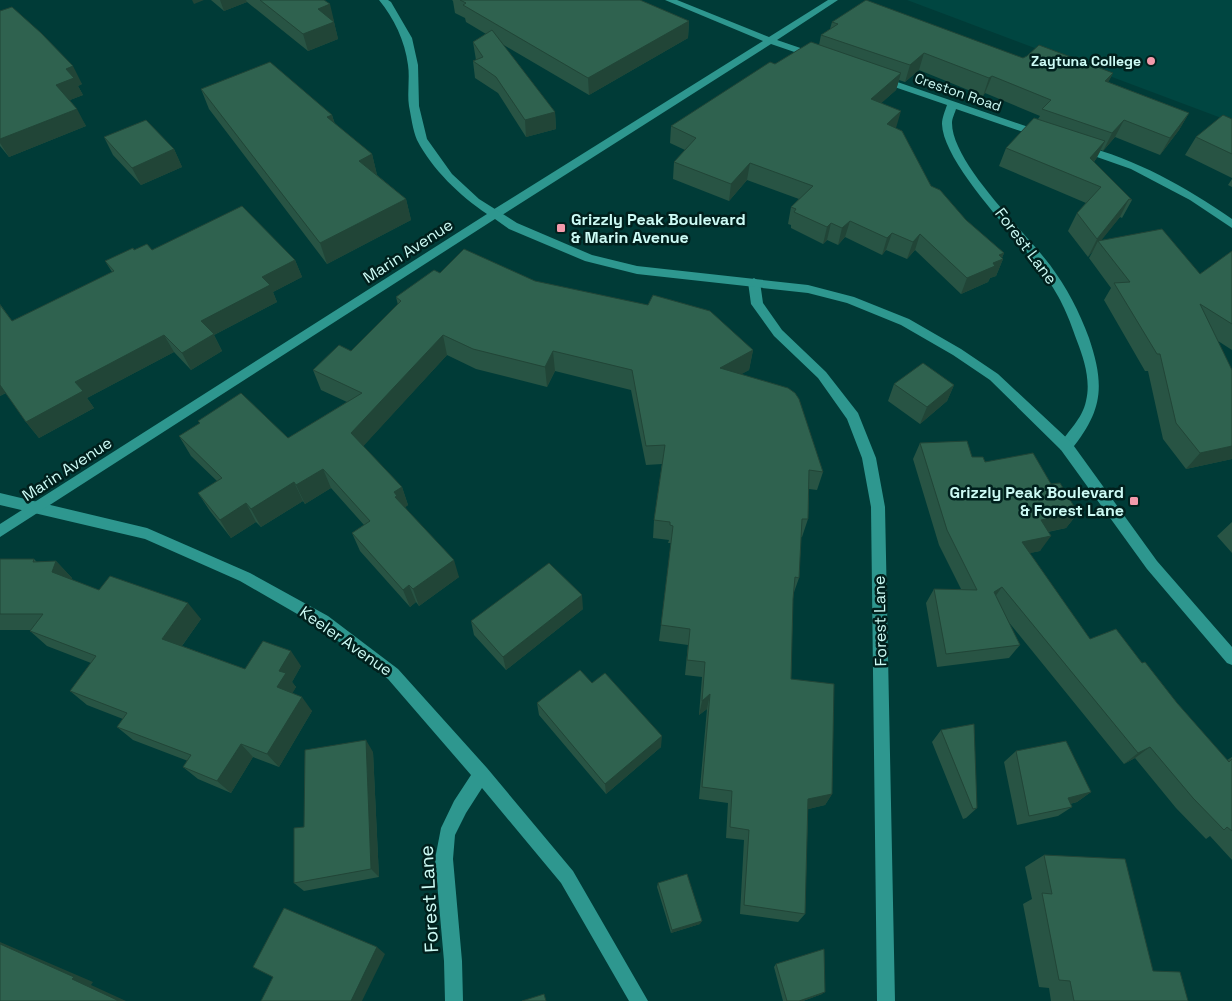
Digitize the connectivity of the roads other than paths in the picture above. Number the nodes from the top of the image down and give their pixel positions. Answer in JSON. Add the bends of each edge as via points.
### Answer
{"nodes":[{"id":1,"x":383,"y":0,"type":"edge"},
{"id":2,"x":669,"y":0,"type":"edge"},
{"id":3,"x":834,"y":0,"type":"edge"},
{"id":4,"x":769,"y":40,"type":"junction"},
{"id":5,"x":825,"y":60,"type":"edge"},
{"id":6,"x":870,"y":76,"type":"edge"},
{"id":7,"x":952,"y":105,"type":"junction"},
{"id":8,"x":1053,"y":139,"type":"edge"},
{"id":9,"x":1071,"y":145,"type":"edge"},
{"id":10,"x":495,"y":214,"type":"junction"},
{"id":11,"x":1232,"y":224,"type":"edge"},
{"id":12,"x":754,"y":282,"type":"junction"},
{"id":13,"x":1066,"y":446,"type":"junction"},
{"id":14,"x":0,"y":499,"type":"edge"},
{"id":15,"x":36,"y":508,"type":"junction"},
{"id":16,"x":0,"y":531,"type":"edge"},
{"id":17,"x":1232,"y":658,"type":"edge"},
{"id":18,"x":481,"y":774,"type":"junction"},
{"id":19,"x":454,"y":1001,"type":"edge"},
{"id":20,"x":639,"y":1001,"type":"edge"},
{"id":21,"x":886,"y":1001,"type":"edge"}],
"edges":[{"from":1,"to":10,"type":"street","via":[[407,38],[413,65],[414,106],[422,139],[448,176]]},
{"from":2,"to":4,"type":"street"},
{"from":3,"to":4,"type":"street","name":"Marin Avenue"},
{"from":4,"to":5,"type":"street"},
{"from":4,"to":10,"type":"street","name":"Marin Avenue"},
{"from":6,"to":7,"type":"street","name":"Creston Road"},
{"from":7,"to":8,"type":"street","name":"Creston Road"},
{"from":7,"to":13,"type":"street","name":"Forest Lane","via":[[947,124],[954,147],[973,178],[1045,266],[1074,312],[1095,390],[1090,414]]},
{"from":9,"to":11,"type":"street","via":[[1135,167],[1194,198]]},
{"from":10,"to":12,"type":"street","via":[[522,230],[598,260],[637,270]]},
{"from":10,"to":15,"type":"street","name":"Marin Avenue"},
{"from":12,"to":13,"type":"street","via":[[808,288],[850,300],[905,322],[994,377]]},
{"from":12,"to":21,"type":"street","name":"Forest Lane","via":[[757,304],[778,333],[822,375],[853,417],[869,458],[878,506]]},
{"from":13,"to":17,"type":"street","via":[[1152,565]]},
{"from":14,"to":15,"type":"street","name":"Keeler Avenue"},
{"from":15,"to":16,"type":"street","name":"Marin Avenue"},
{"from":15,"to":18,"type":"street","name":"Keeler Avenue","via":[[147,534],[245,577],[323,621],[393,674]]},
{"from":18,"to":19,"type":"street","name":"Forest Lane","via":[[446,834],[444,859]]},
{"from":18,"to":20,"type":"street","name":"Keeler Avenue","via":[[567,877]]}]}
